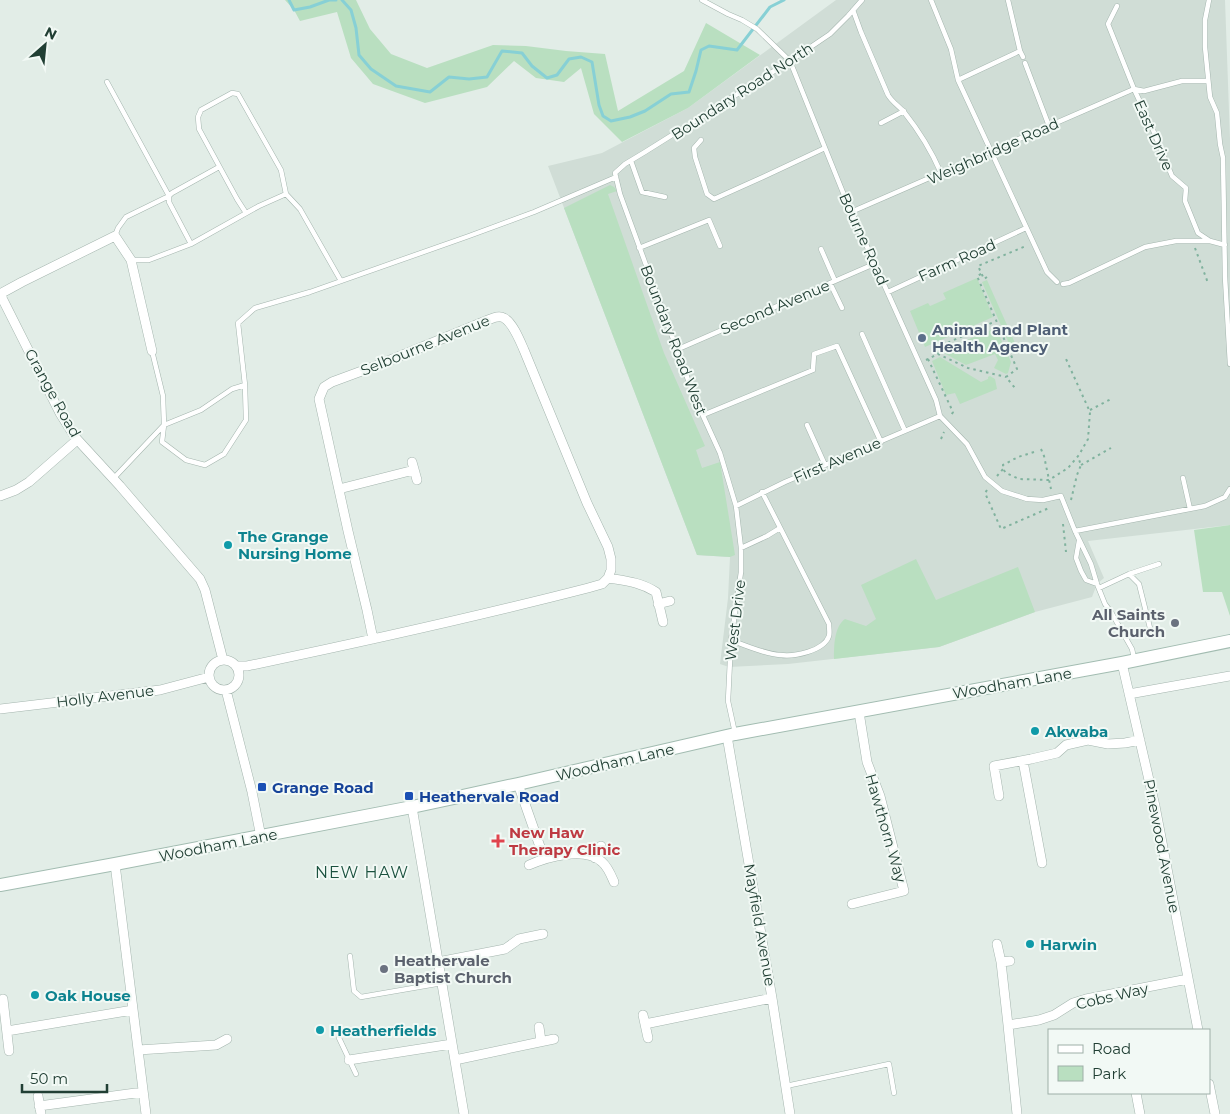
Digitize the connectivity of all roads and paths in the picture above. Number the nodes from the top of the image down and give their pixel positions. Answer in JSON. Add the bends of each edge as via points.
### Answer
{"nodes":[{"id":1,"x":702,"y":0,"type":"edge"},
{"id":2,"x":862,"y":0,"type":"edge"},
{"id":3,"x":932,"y":0,"type":"edge"},
{"id":4,"x":1008,"y":0,"type":"edge"},
{"id":5,"x":1209,"y":0,"type":"edge"},
{"id":6,"x":1117,"y":6,"type":"dead end"},
{"id":7,"x":853,"y":10,"type":"junction"},
{"id":8,"x":1020,"y":51,"type":"junction"},
{"id":9,"x":1023,"y":57,"type":"dead end"},
{"id":10,"x":790,"y":61,"type":"junction"},
{"id":11,"x":1025,"y":63,"type":"dead end"},
{"id":12,"x":958,"y":80,"type":"junction"},
{"id":13,"x":107,"y":82,"type":"dead end"},
{"id":14,"x":1208,"y":82,"type":"junction"},
{"id":15,"x":1134,"y":89,"type":"junction"},
{"id":16,"x":904,"y":111,"type":"junction"},
{"id":17,"x":881,"y":123,"type":"dead end"},
{"id":18,"x":1050,"y":126,"type":"junction"},
{"id":19,"x":701,"y":140,"type":"dead end"},
{"id":20,"x":825,"y":148,"type":"junction"},
{"id":21,"x":991,"y":151,"type":"junction"},
{"id":22,"x":631,"y":161,"type":"junction"},
{"id":23,"x":219,"y":167,"type":"junction"},
{"id":24,"x":941,"y":173,"type":"junction"},
{"id":25,"x":616,"y":175,"type":"junction"},
{"id":26,"x":286,"y":194,"type":"junction"},
{"id":27,"x":169,"y":196,"type":"junction"},
{"id":28,"x":665,"y":197,"type":"dead end"},
{"id":29,"x":851,"y":212,"type":"junction"},
{"id":30,"x":246,"y":213,"type":"junction"},
{"id":31,"x":1026,"y":228,"type":"junction"},
{"id":32,"x":115,"y":236,"type":"junction"},
{"id":33,"x":1193,"y":241,"type":"junction"},
{"id":34,"x":1210,"y":241,"type":"junction"},
{"id":35,"x":1033,"y":242,"type":"junction"},
{"id":36,"x":191,"y":244,"type":"junction"},
{"id":37,"x":1225,"y":245,"type":"junction"},
{"id":38,"x":720,"y":246,"type":"dead end"},
{"id":39,"x":639,"y":248,"type":"junction"},
{"id":40,"x":821,"y":249,"type":"dead end"},
{"id":41,"x":131,"y":260,"type":"junction"},
{"id":42,"x":874,"y":264,"type":"junction"},
{"id":43,"x":981,"y":274,"type":"junction"},
{"id":44,"x":987,"y":278,"type":"dead end"},
{"id":45,"x":341,"y":281,"type":"junction"},
{"id":46,"x":833,"y":282,"type":"junction"},
{"id":47,"x":1057,"y":282,"type":"dead end"},
{"id":48,"x":1208,"y":283,"type":"dead end"},
{"id":49,"x":1063,"y":284,"type":"dead end"},
{"id":50,"x":888,"y":292,"type":"junction"},
{"id":51,"x":0,"y":294,"type":"edge"},
{"id":52,"x":842,"y":308,"type":"dead end"},
{"id":53,"x":996,"y":321,"type":"junction"},
{"id":54,"x":862,"y":334,"type":"dead end"},
{"id":55,"x":676,"y":350,"type":"junction"},
{"id":56,"x":152,"y":352,"type":"joint"},
{"id":57,"x":938,"y":354,"type":"junction"},
{"id":58,"x":1066,"y":360,"type":"dead end"},
{"id":59,"x":920,"y":363,"type":"junction"},
{"id":60,"x":1230,"y":364,"type":"edge"},
{"id":61,"x":1006,"y":377,"type":"junction"},
{"id":62,"x":245,"y":385,"type":"junction"},
{"id":63,"x":1015,"y":388,"type":"dead end"},
{"id":64,"x":1113,"y":398,"type":"dead end"},
{"id":65,"x":1090,"y":410,"type":"junction"},
{"id":66,"x":703,"y":415,"type":"junction"},
{"id":67,"x":940,"y":416,"type":"junction"},
{"id":68,"x":164,"y":425,"type":"junction"},
{"id":69,"x":807,"y":425,"type":"dead end"},
{"id":70,"x":905,"y":431,"type":"junction"},
{"id":71,"x":77,"y":440,"type":"junction"},
{"id":72,"x":881,"y":442,"type":"junction"},
{"id":73,"x":1111,"y":448,"type":"dead end"},
{"id":74,"x":1034,"y":452,"type":"dead end"},
{"id":75,"x":1078,"y":457,"type":"junction"},
{"id":76,"x":824,"y":465,"type":"junction"},
{"id":77,"x":1081,"y":465,"type":"junction"},
{"id":78,"x":1004,"y":469,"type":"junction"},
{"id":79,"x":1183,"y":478,"type":"dead end"},
{"id":80,"x":113,"y":479,"type":"junction"},
{"id":81,"x":417,"y":480,"type":"dead end"},
{"id":82,"x":991,"y":483,"type":"junction"},
{"id":83,"x":339,"y":489,"type":"junction"},
{"id":84,"x":1230,"y":489,"type":"edge"},
{"id":85,"x":762,"y":492,"type":"junction"},
{"id":86,"x":0,"y":496,"type":"edge"},
{"id":87,"x":736,"y":506,"type":"junction"},
{"id":88,"x":1051,"y":506,"type":"dead end"},
{"id":89,"x":1190,"y":509,"type":"junction"},
{"id":90,"x":1067,"y":510,"type":"junction"},
{"id":91,"x":780,"y":528,"type":"junction"},
{"id":92,"x":1075,"y":531,"type":"junction"},
{"id":93,"x":1079,"y":539,"type":"junction"},
{"id":94,"x":741,"y":548,"type":"junction"},
{"id":95,"x":1159,"y":564,"type":"dead end"},
{"id":96,"x":1130,"y":574,"type":"junction"},
{"id":97,"x":608,"y":578,"type":"junction"},
{"id":98,"x":1098,"y":586,"type":"junction"},
{"id":99,"x":670,"y":601,"type":"dead end"},
{"id":100,"x":658,"y":604,"type":"junction"},
{"id":101,"x":663,"y":622,"type":"dead end"},
{"id":102,"x":1151,"y":632,"type":"dead end"},
{"id":103,"x":373,"y":639,"type":"junction"},
{"id":104,"x":731,"y":640,"type":"junction"},
{"id":105,"x":1230,"y":641,"type":"edge"},
{"id":106,"x":223,"y":660,"type":"junction"},
{"id":107,"x":1128,"y":662,"type":"junction"},
{"id":108,"x":236,"y":666,"type":"junction"},
{"id":109,"x":1230,"y":676,"type":"edge"},
{"id":110,"x":209,"y":677,"type":"junction"},
{"id":111,"x":226,"y":690,"type":"junction"},
{"id":112,"x":1129,"y":694,"type":"junction"},
{"id":113,"x":0,"y":709,"type":"edge"},
{"id":114,"x":859,"y":712,"type":"junction"},
{"id":115,"x":731,"y":735,"type":"junction"},
{"id":116,"x":1140,"y":740,"type":"junction"},
{"id":117,"x":1023,"y":761,"type":"junction"},
{"id":118,"x":518,"y":784,"type":"junction"},
{"id":119,"x":999,"y":796,"type":"dead end"},
{"id":120,"x":412,"y":807,"type":"junction"},
{"id":121,"x":261,"y":837,"type":"junction"},
{"id":122,"x":601,"y":846,"type":"dead end"},
{"id":123,"x":544,"y":858,"type":"junction"},
{"id":124,"x":595,"y":858,"type":"junction"},
{"id":125,"x":1042,"y":863,"type":"dead end"},
{"id":126,"x":115,"y":864,"type":"junction"},
{"id":127,"x":529,"y":864,"type":"dead end"},
{"id":128,"x":614,"y":882,"type":"dead end"},
{"id":129,"x":0,"y":885,"type":"edge"},
{"id":130,"x":852,"y":904,"type":"dead end"},
{"id":131,"x":543,"y":934,"type":"dead end"},
{"id":132,"x":997,"y":944,"type":"dead end"},
{"id":133,"x":350,"y":956,"type":"dead end"},
{"id":134,"x":438,"y":962,"type":"junction"},
{"id":135,"x":1188,"y":979,"type":"junction"},
{"id":136,"x":442,"y":983,"type":"junction"},
{"id":137,"x":772,"y":998,"type":"junction"},
{"id":138,"x":3,"y":999,"type":"dead end"},
{"id":139,"x":133,"y":1010,"type":"junction"},
{"id":140,"x":1008,"y":1025,"type":"junction"},
{"id":141,"x":539,"y":1027,"type":"dead end"},
{"id":142,"x":1198,"y":1029,"type":"edge"},
{"id":143,"x":7,"y":1031,"type":"junction"},
{"id":144,"x":339,"y":1038,"type":"dead end"},
{"id":145,"x":648,"y":1038,"type":"dead end"},
{"id":146,"x":227,"y":1039,"type":"dead end"},
{"id":147,"x":554,"y":1039,"type":"dead end"},
{"id":148,"x":541,"y":1041,"type":"junction"},
{"id":149,"x":452,"y":1044,"type":"junction"},
{"id":150,"x":138,"y":1050,"type":"junction"},
{"id":151,"x":9,"y":1051,"type":"dead end"},
{"id":152,"x":349,"y":1060,"type":"junction"},
{"id":153,"x":455,"y":1060,"type":"junction"},
{"id":154,"x":356,"y":1074,"type":"dead end"},
{"id":155,"x":786,"y":1086,"type":"junction"},
{"id":156,"x":1210,"y":1089,"type":"edge"},
{"id":157,"x":143,"y":1092,"type":"junction"},
{"id":158,"x":894,"y":1094,"type":"dead end"},
{"id":159,"x":1136,"y":1094,"type":"edge"},
{"id":160,"x":38,"y":1096,"type":"dead end"},
{"id":161,"x":40,"y":1110,"type":"edge"},
{"id":162,"x":146,"y":1114,"type":"edge"},
{"id":163,"x":464,"y":1114,"type":"edge"},
{"id":164,"x":790,"y":1114,"type":"edge"},
{"id":165,"x":1017,"y":1114,"type":"edge"},
{"id":166,"x":1140,"y":1114,"type":"edge"},
{"id":167,"x":1215,"y":1114,"type":"edge"}],
"edges":[{"from":1,"to":10,"type":"lane","via":[[758,29]]},
{"from":2,"to":7,"type":"lane","name":"Boundary Road North"},
{"from":3,"to":12,"type":"lane","via":[[951,50]]},
{"from":4,"to":8,"type":"lane"},
{"from":5,"to":14,"type":"lane","via":[[1205,20]]},
{"from":6,"to":15,"type":"lane","via":[[1108,24]]},
{"from":7,"to":10,"type":"lane","name":"Boundary Road North","via":[[830,34]]},
{"from":7,"to":16,"type":"lane","via":[[888,95]]},
{"from":8,"to":9,"type":"lane"},
{"from":8,"to":12,"type":"lane"},
{"from":10,"to":20,"type":"lane","name":"Bourne Road"},
{"from":10,"to":22,"type":"lane","name":"Boundary Road North"},
{"from":11,"to":18,"type":"lane"},
{"from":12,"to":21,"type":"lane"},
{"from":13,"to":27,"type":"lane"},
{"from":14,"to":15,"type":"lane","via":[[1182,82],[1144,91]]},
{"from":14,"to":37,"type":"lane","via":[[1217,113],[1223,158]]},
{"from":15,"to":18,"type":"lane","name":"Weighbridge Road"},
{"from":15,"to":34,"type":"lane","name":"East Drive","via":[[1172,176],[1186,188],[1185,200],[1198,233]]},
{"from":16,"to":17,"type":"lane"},
{"from":16,"to":24,"type":"lane","via":[[924,138]]},
{"from":18,"to":21,"type":"lane","name":"Weighbridge Road"},
{"from":19,"to":20,"type":"lane","via":[[694,148],[695,157],[708,194],[714,199]]},
{"from":20,"to":29,"type":"lane","name":"Bourne Road"},
{"from":21,"to":24,"type":"lane","name":"Weighbridge Road"},
{"from":21,"to":31,"type":"lane"},
{"from":22,"to":25,"type":"lane","name":"Boundary Road North"},
{"from":22,"to":28,"type":"lane","via":[[642,192]]},
{"from":23,"to":26,"type":"lane","via":[[198,129],[198,117],[201,110],[232,93],[238,94],[281,170]]},
{"from":23,"to":27,"type":"lane"},
{"from":23,"to":30,"type":"lane"},
{"from":24,"to":29,"type":"lane","name":"Weighbridge Road"},
{"from":25,"to":39,"type":"lane","name":"Boundary Road West"},
{"from":25,"to":45,"type":"lane","name":"Boundary Road North","via":[[534,212]]},
{"from":26,"to":30,"type":"lane"},
{"from":26,"to":45,"type":"lane","via":[[300,209]]},
{"from":27,"to":32,"type":"lane","via":[[126,217]]},
{"from":27,"to":36,"type":"lane"},
{"from":29,"to":42,"type":"lane","name":"Bourne Road"},
{"from":30,"to":36,"type":"lane"},
{"from":31,"to":35,"type":"lane"},
{"from":31,"to":50,"type":"lane","name":"Farm Road"},
{"from":32,"to":41,"type":"street"},
{"from":32,"to":51,"type":"street"},
{"from":33,"to":34,"type":"lane"},
{"from":33,"to":48,"type":"path"},
{"from":33,"to":49,"type":"lane","via":[[1145,247]]},
{"from":34,"to":37,"type":"lane"},
{"from":35,"to":43,"type":"path","via":[[978,266]]},
{"from":35,"to":47,"type":"lane","via":[[1047,272]]},
{"from":36,"to":41,"type":"lane","via":[[149,260]]},
{"from":37,"to":60,"type":"lane"},
{"from":38,"to":39,"type":"lane","via":[[709,220]]},
{"from":39,"to":55,"type":"lane","name":"Boundary Road West"},
{"from":40,"to":46,"type":"lane"},
{"from":41,"to":56,"type":"street"},
{"from":42,"to":46,"type":"lane","name":"Second Avenue"},
{"from":42,"to":50,"type":"lane","name":"Bourne Road"},
{"from":43,"to":44,"type":"path"},
{"from":43,"to":53,"type":"path","via":[[977,276]]},
{"from":45,"to":62,"type":"lane","name":"Boundary Road North","via":[[255,308],[238,324]]},
{"from":46,"to":52,"type":"lane"},
{"from":46,"to":55,"type":"lane","name":"Second Avenue"},
{"from":50,"to":59,"type":"lane","name":"Bourne Road"},
{"from":51,"to":71,"type":"street","name":"Grange Road"},
{"from":53,"to":57,"type":"path","via":[[936,348]]},
{"from":53,"to":61,"type":"path","via":[[1017,369]]},
{"from":54,"to":70,"type":"lane"},
{"from":55,"to":66,"type":"lane","name":"Boundary Road West"},
{"from":56,"to":68,"type":"lane","via":[[163,396]]},
{"from":57,"to":59,"type":"path"},
{"from":57,"to":61,"type":"path","via":[[968,368]]},
{"from":58,"to":65,"type":"path"},
{"from":59,"to":67,"type":"lane","name":"Bourne Road"},
{"from":61,"to":63,"type":"path"},
{"from":62,"to":68,"type":"lane","via":[[232,389],[201,410]]},
{"from":62,"to":68,"type":"lane","via":[[246,420],[224,454],[205,465],[186,460],[162,442]]},
{"from":64,"to":65,"type":"path"},
{"from":65,"to":75,"type":"path","via":[[1088,439]]},
{"from":66,"to":72,"type":"lane","via":[[813,370],[814,354],[836,346]]},
{"from":66,"to":87,"type":"lane","name":"Boundary Road West","via":[[720,453]]},
{"from":67,"to":70,"type":"lane","name":"First Avenue"},
{"from":67,"to":82,"type":"lane","via":[[968,444]]},
{"from":68,"to":80,"type":"lane"},
{"from":69,"to":76,"type":"lane"},
{"from":70,"to":72,"type":"lane","name":"First Avenue"},
{"from":71,"to":80,"type":"street","name":"Grange Road"},
{"from":71,"to":86,"type":"street","via":[[29,482]]},
{"from":72,"to":76,"type":"lane","name":"First Avenue"},
{"from":73,"to":77,"type":"path"},
{"from":74,"to":78,"type":"path","via":[[1003,465]]},
{"from":75,"to":77,"type":"path"},
{"from":75,"to":78,"type":"path","via":[[1049,480],[1020,479]]},
{"from":76,"to":85,"type":"lane","name":"First Avenue"},
{"from":77,"to":90,"type":"path"},
{"from":78,"to":82,"type":"path"},
{"from":79,"to":89,"type":"lane"},
{"from":80,"to":106,"type":"street","name":"Grange Road","via":[[200,578]]},
{"from":81,"to":83,"type":"street","via":[[413,466]]},
{"from":82,"to":88,"type":"path","via":[[985,493],[1001,529]]},
{"from":82,"to":90,"type":"lane","via":[[1002,491],[1027,499],[1061,496]]},
{"from":83,"to":97,"type":"street","name":"Selbourne Avenue","via":[[320,399],[324,387],[497,316],[504,318],[513,327],[524,350],[608,547],[611,570]]},
{"from":83,"to":103,"type":"street","name":"Selbourne Avenue"},
{"from":84,"to":89,"type":"lane","via":[[1225,497]]},
{"from":85,"to":87,"type":"lane","name":"First Avenue"},
{"from":85,"to":91,"type":"lane"},
{"from":87,"to":94,"type":"lane","name":"West Drive"},
{"from":89,"to":92,"type":"lane"},
{"from":90,"to":92,"type":"lane"},
{"from":91,"to":94,"type":"lane"},
{"from":91,"to":104,"type":"lane","via":[[829,624],[829,636],[816,649],[780,656]]},
{"from":92,"to":93,"type":"lane"},
{"from":93,"to":98,"type":"lane"},
{"from":93,"to":98,"type":"lane","via":[[1076,558],[1081,571],[1086,580]]},
{"from":94,"to":104,"type":"lane","name":"West Drive","via":[[741,572]]},
{"from":95,"to":96,"type":"lane"},
{"from":96,"to":98,"type":"lane"},
{"from":96,"to":102,"type":"lane","via":[[1138,584]]},
{"from":97,"to":100,"type":"street","via":[[646,586],[656,592]]},
{"from":97,"to":103,"type":"street","via":[[602,584],[496,612]]},
{"from":98,"to":107,"type":"lane","via":[[1132,649]]},
{"from":99,"to":100,"type":"street"},
{"from":100,"to":101,"type":"street"},
{"from":103,"to":108,"type":"street"},
{"from":104,"to":115,"type":"lane","name":"West Drive","via":[[728,701]]},
{"from":105,"to":107,"type":"main road","name":"Woodham Lane"},
{"from":106,"to":108,"type":"street"},
{"from":106,"to":110,"type":"street","via":[[214,664]]},
{"from":107,"to":112,"type":"street","name":"Pinewood Avenue"},
{"from":107,"to":114,"type":"main road","name":"Woodham Lane"},
{"from":108,"to":111,"type":"street","via":[[238,681]]},
{"from":109,"to":112,"type":"street"},
{"from":110,"to":111,"type":"street","via":[[213,685]]},
{"from":110,"to":113,"type":"street","name":"Holly Avenue","via":[[160,690]]},
{"from":111,"to":121,"type":"street"},
{"from":112,"to":116,"type":"street","name":"Pinewood Avenue"},
{"from":114,"to":115,"type":"main road","name":"Woodham Lane"},
{"from":114,"to":130,"type":"street","name":"Hawthorn Way","via":[[867,762],[880,796],[904,891]]},
{"from":115,"to":118,"type":"main road","name":"Woodham Lane"},
{"from":115,"to":137,"type":"street","name":"Mayfield Avenue"},
{"from":116,"to":117,"type":"street","via":[[1108,744],[1088,740],[1066,745],[1058,753]]},
{"from":116,"to":135,"type":"street","name":"Pinewood Avenue"},
{"from":117,"to":119,"type":"street","via":[[994,766]]},
{"from":117,"to":125,"type":"street"},
{"from":118,"to":120,"type":"main road","name":"Woodham Lane"},
{"from":118,"to":123,"type":"street"},
{"from":120,"to":121,"type":"main road","name":"Woodham Lane"},
{"from":120,"to":134,"type":"street"},
{"from":121,"to":126,"type":"main road","name":"Woodham Lane"},
{"from":122,"to":124,"type":"street"},
{"from":123,"to":124,"type":"street","via":[[582,854]]},
{"from":123,"to":127,"type":"street"},
{"from":124,"to":128,"type":"street","via":[[608,868]]},
{"from":126,"to":129,"type":"main road","name":"Woodham Lane"},
{"from":126,"to":139,"type":"street"},
{"from":131,"to":134,"type":"street","via":[[519,939],[505,949]]},
{"from":132,"to":140,"type":"street","via":[[1005,961]]},
{"from":133,"to":136,"type":"lane","via":[[354,991],[360,997]]},
{"from":134,"to":136,"type":"street"},
{"from":135,"to":140,"type":"street","name":"Cobs Way","via":[[1086,999],[1054,1015]]},
{"from":135,"to":142,"type":"street","name":"Pinewood Avenue"},
{"from":136,"to":149,"type":"street"},
{"from":137,"to":145,"type":"street","via":[[644,1020]]},
{"from":137,"to":155,"type":"street","name":"Mayfield Avenue"},
{"from":138,"to":143,"type":"street"},
{"from":139,"to":143,"type":"street"},
{"from":139,"to":150,"type":"street"},
{"from":140,"to":165,"type":"street"},
{"from":141,"to":148,"type":"street"},
{"from":143,"to":151,"type":"street"},
{"from":144,"to":152,"type":"lane"},
{"from":146,"to":150,"type":"street","via":[[218,1048]]},
{"from":147,"to":148,"type":"street"},
{"from":148,"to":153,"type":"street"},
{"from":149,"to":152,"type":"street"},
{"from":149,"to":153,"type":"street"},
{"from":150,"to":157,"type":"street"},
{"from":152,"to":154,"type":"lane"},
{"from":153,"to":163,"type":"street"},
{"from":155,"to":158,"type":"lane","via":[[889,1064]]},
{"from":155,"to":164,"type":"street","name":"Mayfield Avenue"},
{"from":156,"to":167,"type":"street"},
{"from":157,"to":161,"type":"street"},
{"from":157,"to":162,"type":"street"},
{"from":159,"to":166,"type":"street"},
{"from":160,"to":161,"type":"street"}]}
